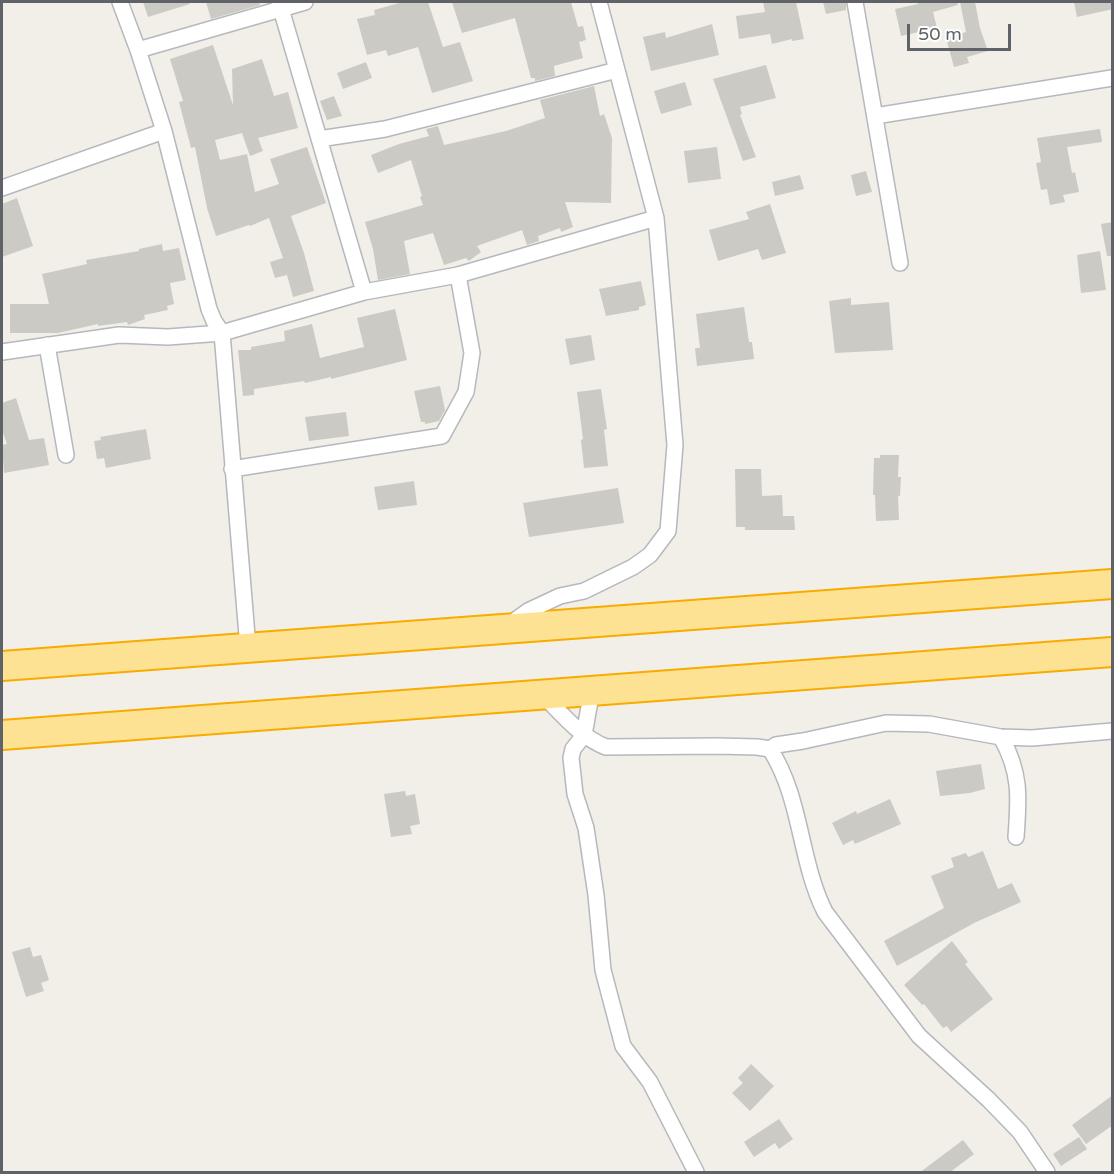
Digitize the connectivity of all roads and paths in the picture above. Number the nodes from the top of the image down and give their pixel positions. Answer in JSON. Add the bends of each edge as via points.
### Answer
{"nodes":[{"id":1,"x":120,"y":2,"type":"edge"},
{"id":2,"x":305,"y":2,"type":"edge"},
{"id":3,"x":599,"y":2,"type":"edge"},
{"id":4,"x":855,"y":2,"type":"edge"},
{"id":5,"x":280,"y":5,"type":"edge"},
{"id":6,"x":138,"y":50,"type":"junction"},
{"id":7,"x":617,"y":70,"type":"junction"},
{"id":8,"x":1113,"y":78,"type":"edge"},
{"id":9,"x":875,"y":116,"type":"junction"},
{"id":10,"x":164,"y":131,"type":"junction"},
{"id":11,"x":319,"y":139,"type":"junction"},
{"id":12,"x":2,"y":188,"type":"edge"},
{"id":13,"x":656,"y":218,"type":"junction"},
{"id":14,"x":900,"y":263,"type":"dead end"},
{"id":15,"x":459,"y":275,"type":"junction"},
{"id":16,"x":364,"y":292,"type":"junction"},
{"id":17,"x":222,"y":333,"type":"junction"},
{"id":18,"x":47,"y":345,"type":"junction"},
{"id":19,"x":2,"y":352,"type":"edge"},
{"id":20,"x":66,"y":455,"type":"dead end"},
{"id":21,"x":232,"y":469,"type":"junction"},
{"id":22,"x":1113,"y":584,"type":"edge"},
{"id":23,"x":501,"y":629,"type":"junction"},
{"id":24,"x":248,"y":648,"type":"junction"},
{"id":25,"x":1113,"y":652,"type":"edge"},
{"id":26,"x":2,"y":666,"type":"edge"},
{"id":27,"x":592,"y":690,"type":"junction"},
{"id":28,"x":542,"y":694,"type":"junction"},
{"id":29,"x":1113,"y":731,"type":"edge"},
{"id":30,"x":2,"y":735,"type":"edge"},
{"id":31,"x":584,"y":735,"type":"junction"},
{"id":32,"x":1001,"y":737,"type":"junction"},
{"id":33,"x":770,"y":749,"type":"junction"},
{"id":34,"x":1016,"y":837,"type":"dead end"},
{"id":35,"x":696,"y":1173,"type":"edge"},
{"id":36,"x":1047,"y":1173,"type":"edge"}],
"edges":[{"from":1,"to":6,"type":"street"},
{"from":2,"to":5,"type":"street"},
{"from":3,"to":7,"type":"street"},
{"from":4,"to":9,"type":"street"},
{"from":5,"to":6,"type":"street"},
{"from":5,"to":11,"type":"street"},
{"from":6,"to":10,"type":"street"},
{"from":7,"to":11,"type":"street","via":[[385,129]]},
{"from":7,"to":13,"type":"street"},
{"from":8,"to":9,"type":"street"},
{"from":9,"to":14,"type":"street"},
{"from":10,"to":12,"type":"street"},
{"from":10,"to":17,"type":"street","via":[[209,309]]},
{"from":11,"to":16,"type":"street"},
{"from":13,"to":15,"type":"street"},
{"from":13,"to":23,"type":"street","via":[[675,445],[668,531],[650,555],[633,567],[584,591],[560,596],[528,611]]},
{"from":15,"to":16,"type":"street"},
{"from":15,"to":21,"type":"street","via":[[472,353],[466,392],[442,436]]},
{"from":16,"to":17,"type":"street"},
{"from":17,"to":18,"type":"street","via":[[168,338],[119,335]]},
{"from":17,"to":21,"type":"street"},
{"from":18,"to":19,"type":"street"},
{"from":18,"to":20,"type":"street"},
{"from":21,"to":24,"type":"street"},
{"from":22,"to":23,"type":"highway"},
{"from":23,"to":24,"type":"highway"},
{"from":24,"to":26,"type":"highway"},
{"from":25,"to":27,"type":"highway"},
{"from":27,"to":28,"type":"highway"},
{"from":27,"to":31,"type":"street"},
{"from":28,"to":30,"type":"highway"},
{"from":28,"to":31,"type":"street"},
{"from":29,"to":32,"type":"street"},
{"from":31,"to":33,"type":"street","via":[[606,747]]},
{"from":31,"to":35,"type":"street","via":[[571,758],[575,794],[586,828],[603,970],[623,1046],[650,1082]]},
{"from":32,"to":33,"type":"street","via":[[928,724],[886,723]]},
{"from":32,"to":34,"type":"street","via":[[1009,752],[1019,795]]},
{"from":33,"to":36,"type":"street","via":[[792,797],[808,869],[825,912],[919,1036],[1020,1132]]}]}
